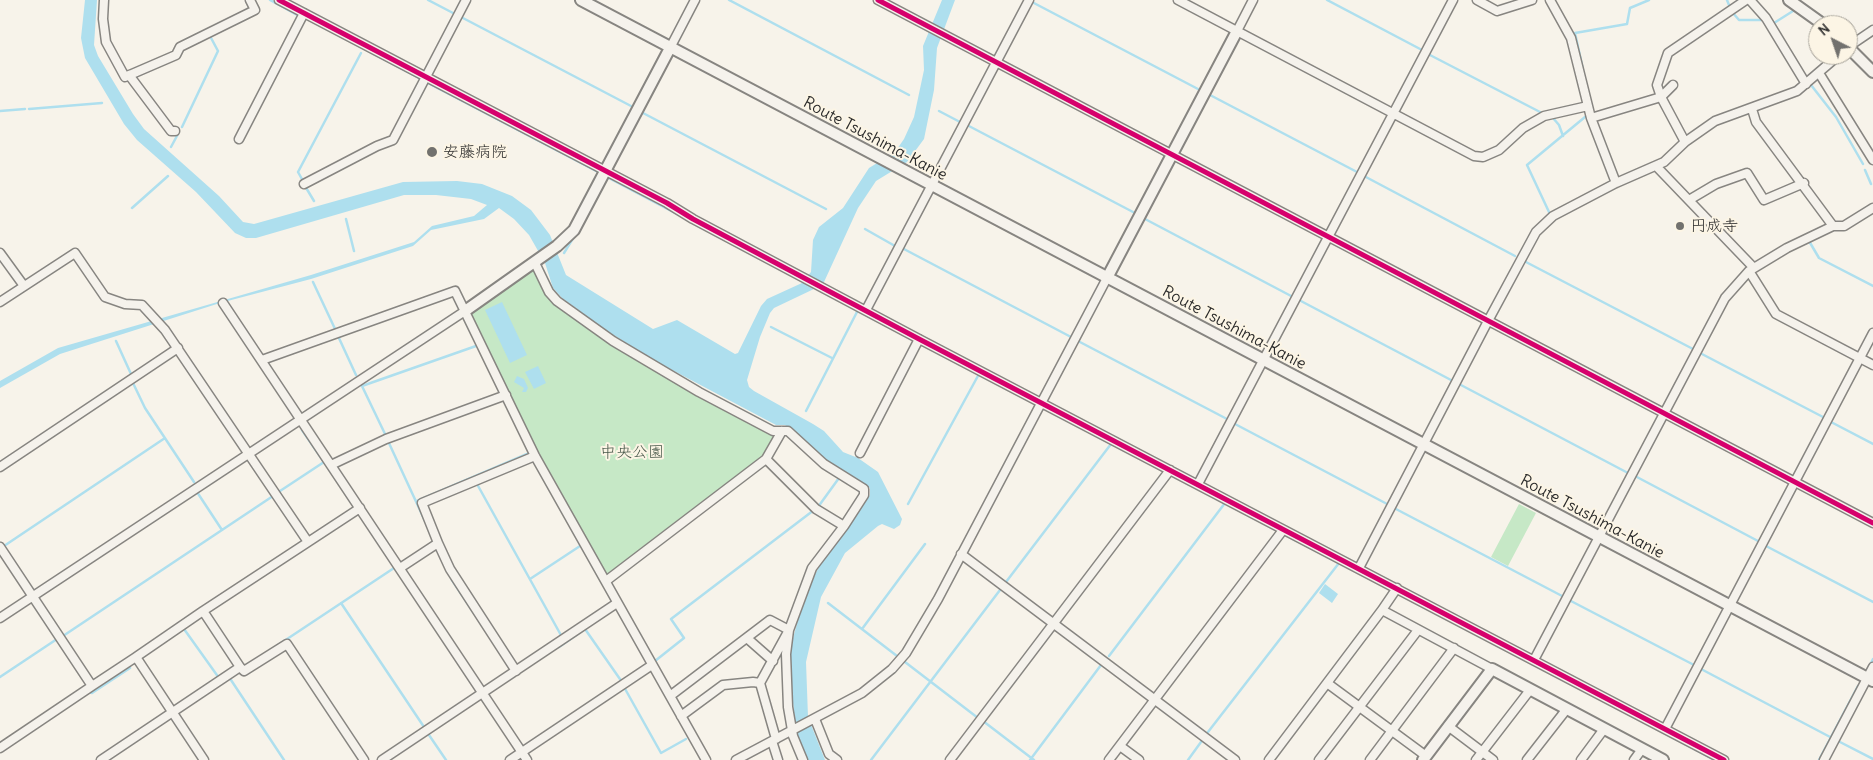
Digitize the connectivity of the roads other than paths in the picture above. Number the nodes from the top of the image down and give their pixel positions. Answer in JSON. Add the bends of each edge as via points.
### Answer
{"nodes":[{"id":1,"x":104,"y":0,"type":"edge"},
{"id":2,"x":250,"y":0,"type":"edge"},
{"id":3,"x":279,"y":0,"type":"edge"},
{"id":4,"x":466,"y":0,"type":"edge"},
{"id":5,"x":581,"y":0,"type":"edge"},
{"id":6,"x":695,"y":0,"type":"edge"},
{"id":7,"x":878,"y":0,"type":"edge"},
{"id":8,"x":1029,"y":0,"type":"edge"},
{"id":9,"x":1178,"y":0,"type":"edge"},
{"id":10,"x":1253,"y":0,"type":"edge"},
{"id":11,"x":1453,"y":0,"type":"edge"},
{"id":12,"x":1476,"y":0,"type":"edge"},
{"id":13,"x":1532,"y":0,"type":"edge"},
{"id":14,"x":1550,"y":0,"type":"edge"},
{"id":15,"x":1746,"y":0,"type":"edge"},
{"id":16,"x":1750,"y":0,"type":"edge"},
{"id":17,"x":1789,"y":0,"type":"edge"},
{"id":18,"x":304,"y":13,"type":"junction"},
{"id":19,"x":1810,"y":15,"type":"edge"},
{"id":20,"x":1873,"y":30,"type":"edge"},
{"id":21,"x":1237,"y":31,"type":"junction"},
{"id":22,"x":1858,"y":40,"type":"edge"},
{"id":23,"x":670,"y":48,"type":"junction"},
{"id":24,"x":1858,"y":57,"type":"edge"},
{"id":25,"x":996,"y":61,"type":"junction"},
{"id":26,"x":1828,"y":65,"type":"edge"},
{"id":27,"x":1873,"y":72,"type":"edge"},
{"id":28,"x":1819,"y":73,"type":"junction"},
{"id":29,"x":129,"y":75,"type":"junction"},
{"id":30,"x":426,"y":77,"type":"junction"},
{"id":31,"x":1806,"y":84,"type":"junction"},
{"id":32,"x":1673,"y":85,"type":"dead end"},
{"id":33,"x":1661,"y":97,"type":"junction"},
{"id":34,"x":1588,"y":106,"type":"junction"},
{"id":35,"x":1752,"y":109,"type":"junction"},
{"id":36,"x":1392,"y":114,"type":"junction"},
{"id":37,"x":1591,"y":118,"type":"junction"},
{"id":38,"x":175,"y":131,"type":"dead end"},
{"id":39,"x":239,"y":139,"type":"dead end"},
{"id":40,"x":1685,"y":142,"type":"junction"},
{"id":41,"x":1172,"y":154,"type":"junction"},
{"id":42,"x":1873,"y":160,"type":"edge"},
{"id":43,"x":1656,"y":166,"type":"junction"},
{"id":44,"x":603,"y":174,"type":"junction"},
{"id":45,"x":1616,"y":183,"type":"junction"},
{"id":46,"x":1804,"y":183,"type":"junction"},
{"id":47,"x":304,"y":184,"type":"dead end"},
{"id":48,"x":932,"y":186,"type":"junction"},
{"id":49,"x":1689,"y":200,"type":"junction"},
{"id":50,"x":1873,"y":208,"type":"edge"},
{"id":51,"x":1834,"y":226,"type":"junction"},
{"id":52,"x":1328,"y":237,"type":"junction"},
{"id":53,"x":0,"y":252,"type":"edge"},
{"id":54,"x":538,"y":261,"type":"junction"},
{"id":55,"x":1751,"y":269,"type":"junction"},
{"id":56,"x":1107,"y":278,"type":"junction"},
{"id":57,"x":24,"y":286,"type":"junction"},
{"id":58,"x":0,"y":302,"type":"edge"},
{"id":59,"x":224,"y":303,"type":"dead end"},
{"id":60,"x":866,"y":310,"type":"junction"},
{"id":61,"x":465,"y":311,"type":"junction"},
{"id":62,"x":1488,"y":320,"type":"junction"},
{"id":63,"x":1873,"y":333,"type":"edge"},
{"id":64,"x":919,"y":339,"type":"junction"},
{"id":65,"x":178,"y":348,"type":"junction"},
{"id":66,"x":1860,"y":358,"type":"junction"},
{"id":67,"x":262,"y":360,"type":"junction"},
{"id":68,"x":1263,"y":360,"type":"junction"},
{"id":69,"x":1873,"y":365,"type":"edge"},
{"id":70,"x":506,"y":395,"type":"junction"},
{"id":71,"x":1041,"y":402,"type":"junction"},
{"id":72,"x":1664,"y":413,"type":"junction"},
{"id":73,"x":300,"y":419,"type":"junction"},
{"id":74,"x":782,"y":431,"type":"junction"},
{"id":75,"x":1424,"y":445,"type":"junction"},
{"id":76,"x":248,"y":453,"type":"junction"},
{"id":77,"x":860,"y":453,"type":"dead end"},
{"id":78,"x":535,"y":456,"type":"junction"},
{"id":79,"x":766,"y":459,"type":"junction"},
{"id":80,"x":332,"y":465,"type":"junction"},
{"id":81,"x":0,"y":466,"type":"edge"},
{"id":82,"x":1168,"y":472,"type":"junction"},
{"id":83,"x":1794,"y":481,"type":"junction"},
{"id":84,"x":1198,"y":484,"type":"junction"},
{"id":85,"x":360,"y":508,"type":"junction"},
{"id":86,"x":1873,"y":523,"type":"edge"},
{"id":87,"x":844,"y":526,"type":"junction"},
{"id":88,"x":1282,"y":532,"type":"junction"},
{"id":89,"x":1599,"y":538,"type":"junction"},
{"id":90,"x":308,"y":542,"type":"junction"},
{"id":91,"x":438,"y":544,"type":"junction"},
{"id":92,"x":0,"y":547,"type":"edge"},
{"id":93,"x":961,"y":554,"type":"junction"},
{"id":94,"x":400,"y":568,"type":"junction"},
{"id":95,"x":1359,"y":568,"type":"junction"},
{"id":96,"x":606,"y":581,"type":"junction"},
{"id":97,"x":1396,"y":590,"type":"junction"},
{"id":98,"x":33,"y":596,"type":"junction"},
{"id":99,"x":617,"y":603,"type":"junction"},
{"id":100,"x":1730,"y":606,"type":"junction"},
{"id":101,"x":1382,"y":610,"type":"junction"},
{"id":102,"x":203,"y":611,"type":"junction"},
{"id":103,"x":0,"y":618,"type":"edge"},
{"id":104,"x":1054,"y":623,"type":"junction"},
{"id":105,"x":789,"y":630,"type":"junction"},
{"id":106,"x":1418,"y":630,"type":"junction"},
{"id":107,"x":748,"y":639,"type":"junction"},
{"id":108,"x":1454,"y":648,"type":"junction"},
{"id":109,"x":136,"y":657,"type":"junction"},
{"id":110,"x":1534,"y":660,"type":"junction"},
{"id":111,"x":773,"y":661,"type":"junction"},
{"id":112,"x":652,"y":665,"type":"junction"},
{"id":113,"x":240,"y":667,"type":"junction"},
{"id":114,"x":1873,"y":667,"type":"edge"},
{"id":115,"x":1492,"y":669,"type":"junction"},
{"id":116,"x":516,"y":671,"type":"junction"},
{"id":117,"x":1870,"y":680,"type":"edge"},
{"id":118,"x":760,"y":683,"type":"junction"},
{"id":119,"x":1327,"y":683,"type":"junction"},
{"id":120,"x":92,"y":686,"type":"junction"},
{"id":121,"x":1530,"y":690,"type":"junction"},
{"id":122,"x":484,"y":692,"type":"junction"},
{"id":123,"x":670,"y":696,"type":"junction"},
{"id":124,"x":1154,"y":699,"type":"junction"},
{"id":125,"x":1360,"y":707,"type":"junction"},
{"id":126,"x":1566,"y":710,"type":"junction"},
{"id":127,"x":172,"y":712,"type":"junction"},
{"id":128,"x":681,"y":716,"type":"junction"},
{"id":129,"x":814,"y":720,"type":"junction"},
{"id":130,"x":1448,"y":726,"type":"junction"},
{"id":131,"x":1604,"y":729,"type":"junction"},
{"id":132,"x":1665,"y":729,"type":"junction"},
{"id":133,"x":793,"y":730,"type":"junction"},
{"id":134,"x":1392,"y":731,"type":"junction"},
{"id":135,"x":774,"y":740,"type":"junction"},
{"id":136,"x":1120,"y":746,"type":"junction"},
{"id":137,"x":0,"y":748,"type":"edge"},
{"id":138,"x":1642,"y":749,"type":"junction"},
{"id":139,"x":522,"y":752,"type":"junction"},
{"id":140,"x":1482,"y":752,"type":"junction"},
{"id":141,"x":1424,"y":758,"type":"edge"},
{"id":142,"x":101,"y":760,"type":"edge"},
{"id":143,"x":204,"y":760,"type":"edge"},
{"id":144,"x":364,"y":760,"type":"edge"},
{"id":145,"x":382,"y":760,"type":"edge"},
{"id":146,"x":510,"y":760,"type":"edge"},
{"id":147,"x":527,"y":760,"type":"edge"},
{"id":148,"x":706,"y":760,"type":"edge"},
{"id":149,"x":736,"y":760,"type":"edge"},
{"id":150,"x":778,"y":760,"type":"edge"},
{"id":151,"x":803,"y":760,"type":"edge"},
{"id":152,"x":837,"y":760,"type":"edge"},
{"id":153,"x":950,"y":760,"type":"edge"},
{"id":154,"x":1109,"y":760,"type":"edge"},
{"id":155,"x":1139,"y":760,"type":"edge"},
{"id":156,"x":1234,"y":760,"type":"edge"},
{"id":157,"x":1269,"y":760,"type":"edge"},
{"id":158,"x":1319,"y":760,"type":"edge"},
{"id":159,"x":1370,"y":760,"type":"edge"},
{"id":160,"x":1476,"y":760,"type":"edge"},
{"id":161,"x":1493,"y":760,"type":"edge"},
{"id":162,"x":1527,"y":760,"type":"edge"},
{"id":163,"x":1581,"y":760,"type":"edge"},
{"id":164,"x":1634,"y":760,"type":"edge"},
{"id":165,"x":1663,"y":760,"type":"edge"},
{"id":166,"x":1724,"y":760,"type":"edge"},
{"id":167,"x":1824,"y":760,"type":"edge"}],
"edges":[{"from":1,"to":29,"type":"street","via":[[106,42],[125,77]]},
{"from":2,"to":29,"type":"street","via":[[255,10],[180,47],[176,55]]},
{"from":3,"to":18,"type":"street"},
{"from":4,"to":30,"type":"street"},
{"from":5,"to":23,"type":"main road","name":"Route Tsushima-Kanie"},
{"from":6,"to":23,"type":"street"},
{"from":7,"to":25,"type":"street"},
{"from":8,"to":25,"type":"street"},
{"from":9,"to":21,"type":"street"},
{"from":10,"to":21,"type":"street"},
{"from":11,"to":36,"type":"street"},
{"from":12,"to":13,"type":"street","via":[[1497,11]]},
{"from":14,"to":34,"type":"street","via":[[1571,38]]},
{"from":15,"to":33,"type":"street","via":[[1668,53],[1657,85]]},
{"from":16,"to":31,"type":"street","via":[[1766,18]]},
{"from":17,"to":19,"type":"main road"},
{"from":18,"to":30,"type":"street"},
{"from":18,"to":39,"type":"street"},
{"from":20,"to":22,"type":"street"},
{"from":21,"to":36,"type":"street"},
{"from":21,"to":41,"type":"main road"},
{"from":23,"to":44,"type":"main road"},
{"from":23,"to":48,"type":"main road","name":"Route Tsushima-Kanie"},
{"from":24,"to":27,"type":"main road"},
{"from":25,"to":41,"type":"street"},
{"from":25,"to":48,"type":"street"},
{"from":26,"to":28,"type":"street"},
{"from":28,"to":31,"type":"street"},
{"from":28,"to":42,"type":"street"},
{"from":29,"to":38,"type":"street","via":[[171,132]]},
{"from":30,"to":44,"type":"street"},
{"from":30,"to":47,"type":"street","via":[[394,140]]},
{"from":31,"to":35,"type":"street","via":[[1797,91]]},
{"from":32,"to":33,"type":"street"},
{"from":33,"to":37,"type":"street"},
{"from":33,"to":40,"type":"street"},
{"from":34,"to":36,"type":"street","via":[[1544,116],[1523,128],[1499,150],[1483,157],[1474,156]]},
{"from":34,"to":37,"type":"street"},
{"from":35,"to":40,"type":"street","via":[[1715,121]]},
{"from":35,"to":46,"type":"street","via":[[1756,122]]},
{"from":36,"to":52,"type":"street"},
{"from":37,"to":45,"type":"street"},
{"from":40,"to":43,"type":"street"},
{"from":41,"to":52,"type":"street"},
{"from":41,"to":56,"type":"main road"},
{"from":43,"to":45,"type":"street"},
{"from":43,"to":49,"type":"street"},
{"from":44,"to":54,"type":"main road","via":[[574,230]]},
{"from":44,"to":60,"type":"street"},
{"from":45,"to":62,"type":"street","via":[[1553,216],[1536,232]]},
{"from":46,"to":49,"type":"street","via":[[1764,200],[1747,173],[1716,184]]},
{"from":46,"to":51,"type":"street"},
{"from":48,"to":56,"type":"main road","name":"Route Tsushima-Kanie"},
{"from":48,"to":60,"type":"street"},
{"from":49,"to":55,"type":"street"},
{"from":50,"to":51,"type":"street","via":[[1844,226]]},
{"from":51,"to":55,"type":"street"},
{"from":52,"to":62,"type":"street"},
{"from":52,"to":68,"type":"street"},
{"from":53,"to":57,"type":"street"},
{"from":54,"to":61,"type":"main road"},
{"from":54,"to":74,"type":"street","via":[[549,292],[613,341],[699,392],[773,431]]},
{"from":55,"to":66,"type":"street","via":[[1776,314]]},
{"from":55,"to":72,"type":"street","via":[[1725,298]]},
{"from":56,"to":68,"type":"main road","name":"Route Tsushima-Kanie"},
{"from":56,"to":71,"type":"street"},
{"from":57,"to":58,"type":"street"},
{"from":57,"to":65,"type":"street","via":[[75,253],[105,297],[125,304],[142,305]]},
{"from":59,"to":67,"type":"street"},
{"from":60,"to":64,"type":"street"},
{"from":61,"to":67,"type":"street","via":[[455,292]]},
{"from":61,"to":70,"type":"street"},
{"from":61,"to":73,"type":"street"},
{"from":62,"to":72,"type":"street"},
{"from":62,"to":75,"type":"street"},
{"from":63,"to":66,"type":"street"},
{"from":64,"to":71,"type":"street"},
{"from":64,"to":77,"type":"street"},
{"from":65,"to":76,"type":"street"},
{"from":65,"to":81,"type":"street"},
{"from":66,"to":69,"type":"street"},
{"from":66,"to":83,"type":"street"},
{"from":67,"to":73,"type":"street"},
{"from":68,"to":75,"type":"main road","name":"Route Tsushima-Kanie"},
{"from":68,"to":84,"type":"street"},
{"from":70,"to":78,"type":"street"},
{"from":70,"to":80,"type":"street","via":[[386,439]]},
{"from":71,"to":82,"type":"street"},
{"from":71,"to":93,"type":"street"},
{"from":72,"to":83,"type":"street"},
{"from":72,"to":89,"type":"street"},
{"from":73,"to":76,"type":"street"},
{"from":73,"to":80,"type":"street"},
{"from":74,"to":79,"type":"street"},
{"from":74,"to":87,"type":"street","via":[[788,431],[824,464],[864,488],[864,495]]},
{"from":75,"to":89,"type":"main road","name":"Route Tsushima-Kanie"},
{"from":75,"to":95,"type":"street"},
{"from":76,"to":90,"type":"street"},
{"from":76,"to":98,"type":"street"},
{"from":78,"to":91,"type":"street","via":[[422,503]]},
{"from":78,"to":96,"type":"street"},
{"from":79,"to":87,"type":"street","via":[[816,509]]},
{"from":79,"to":96,"type":"street"},
{"from":80,"to":85,"type":"street"},
{"from":82,"to":84,"type":"street"},
{"from":82,"to":104,"type":"street"},
{"from":83,"to":86,"type":"street"},
{"from":83,"to":100,"type":"street"},
{"from":84,"to":88,"type":"street"},
{"from":85,"to":90,"type":"street"},
{"from":85,"to":94,"type":"street"},
{"from":87,"to":105,"type":"street","via":[[812,568]]},
{"from":88,"to":95,"type":"street"},
{"from":88,"to":124,"type":"street"},
{"from":89,"to":100,"type":"main road","name":"Route Tsushima-Kanie"},
{"from":89,"to":110,"type":"street"},
{"from":90,"to":102,"type":"street"},
{"from":91,"to":94,"type":"street"},
{"from":91,"to":116,"type":"street","via":[[450,569]]},
{"from":92,"to":98,"type":"street"},
{"from":93,"to":104,"type":"street"},
{"from":93,"to":129,"type":"street","via":[[906,654],[878,682]]},
{"from":94,"to":122,"type":"street"},
{"from":95,"to":97,"type":"street"},
{"from":96,"to":99,"type":"street"},
{"from":97,"to":101,"type":"street"},
{"from":97,"to":110,"type":"street"},
{"from":98,"to":103,"type":"street"},
{"from":98,"to":120,"type":"street"},
{"from":99,"to":112,"type":"street"},
{"from":99,"to":116,"type":"street"},
{"from":100,"to":117,"type":"main road","name":"Route Tsushima-Kanie"},
{"from":100,"to":132,"type":"street"},
{"from":101,"to":106,"type":"street"},
{"from":101,"to":119,"type":"street"},
{"from":102,"to":109,"type":"street"},
{"from":102,"to":113,"type":"street"},
{"from":104,"to":124,"type":"street"},
{"from":104,"to":153,"type":"street"},
{"from":105,"to":107,"type":"street","via":[[770,620]]},
{"from":105,"to":111,"type":"street"},
{"from":105,"to":133,"type":"street","via":[[786,654],[788,707]]},
{"from":106,"to":108,"type":"street"},
{"from":106,"to":125,"type":"street"},
{"from":107,"to":111,"type":"street"},
{"from":107,"to":123,"type":"street"},
{"from":108,"to":115,"type":"street"},
{"from":108,"to":134,"type":"street"},
{"from":109,"to":120,"type":"street"},
{"from":109,"to":127,"type":"street"},
{"from":110,"to":132,"type":"street"},
{"from":111,"to":118,"type":"street"},
{"from":112,"to":123,"type":"street"},
{"from":112,"to":139,"type":"street"},
{"from":113,"to":127,"type":"street"},
{"from":113,"to":144,"type":"street","via":[[244,671],[287,644]]},
{"from":114,"to":117,"type":"street"},
{"from":115,"to":121,"type":"main road"},
{"from":115,"to":130,"type":"main road"},
{"from":116,"to":122,"type":"street"},
{"from":117,"to":167,"type":"street"},
{"from":118,"to":128,"type":"street","via":[[722,685]]},
{"from":118,"to":135,"type":"street"},
{"from":119,"to":125,"type":"street"},
{"from":119,"to":157,"type":"street"},
{"from":120,"to":137,"type":"street"},
{"from":121,"to":126,"type":"main road"},
{"from":121,"to":140,"type":"street"},
{"from":122,"to":139,"type":"street"},
{"from":122,"to":145,"type":"street"},
{"from":123,"to":128,"type":"street"},
{"from":124,"to":136,"type":"street"},
{"from":124,"to":156,"type":"street"},
{"from":125,"to":134,"type":"street"},
{"from":125,"to":158,"type":"street"},
{"from":126,"to":131,"type":"main road"},
{"from":126,"to":162,"type":"street"},
{"from":127,"to":142,"type":"street"},
{"from":127,"to":143,"type":"street"},
{"from":128,"to":148,"type":"street"},
{"from":129,"to":133,"type":"street"},
{"from":129,"to":152,"type":"street","via":[[829,754]]},
{"from":130,"to":140,"type":"street"},
{"from":130,"to":141,"type":"main road"},
{"from":131,"to":138,"type":"main road"},
{"from":131,"to":163,"type":"street"},
{"from":132,"to":166,"type":"street"},
{"from":133,"to":135,"type":"street"},
{"from":133,"to":151,"type":"street"},
{"from":134,"to":141,"type":"street"},
{"from":134,"to":159,"type":"street"},
{"from":135,"to":149,"type":"street"},
{"from":135,"to":150,"type":"street"},
{"from":136,"to":154,"type":"street"},
{"from":136,"to":155,"type":"street"},
{"from":138,"to":164,"type":"street"},
{"from":138,"to":165,"type":"main road"},
{"from":139,"to":146,"type":"street"},
{"from":139,"to":147,"type":"street"},
{"from":140,"to":160,"type":"street"},
{"from":140,"to":161,"type":"street"}]}
